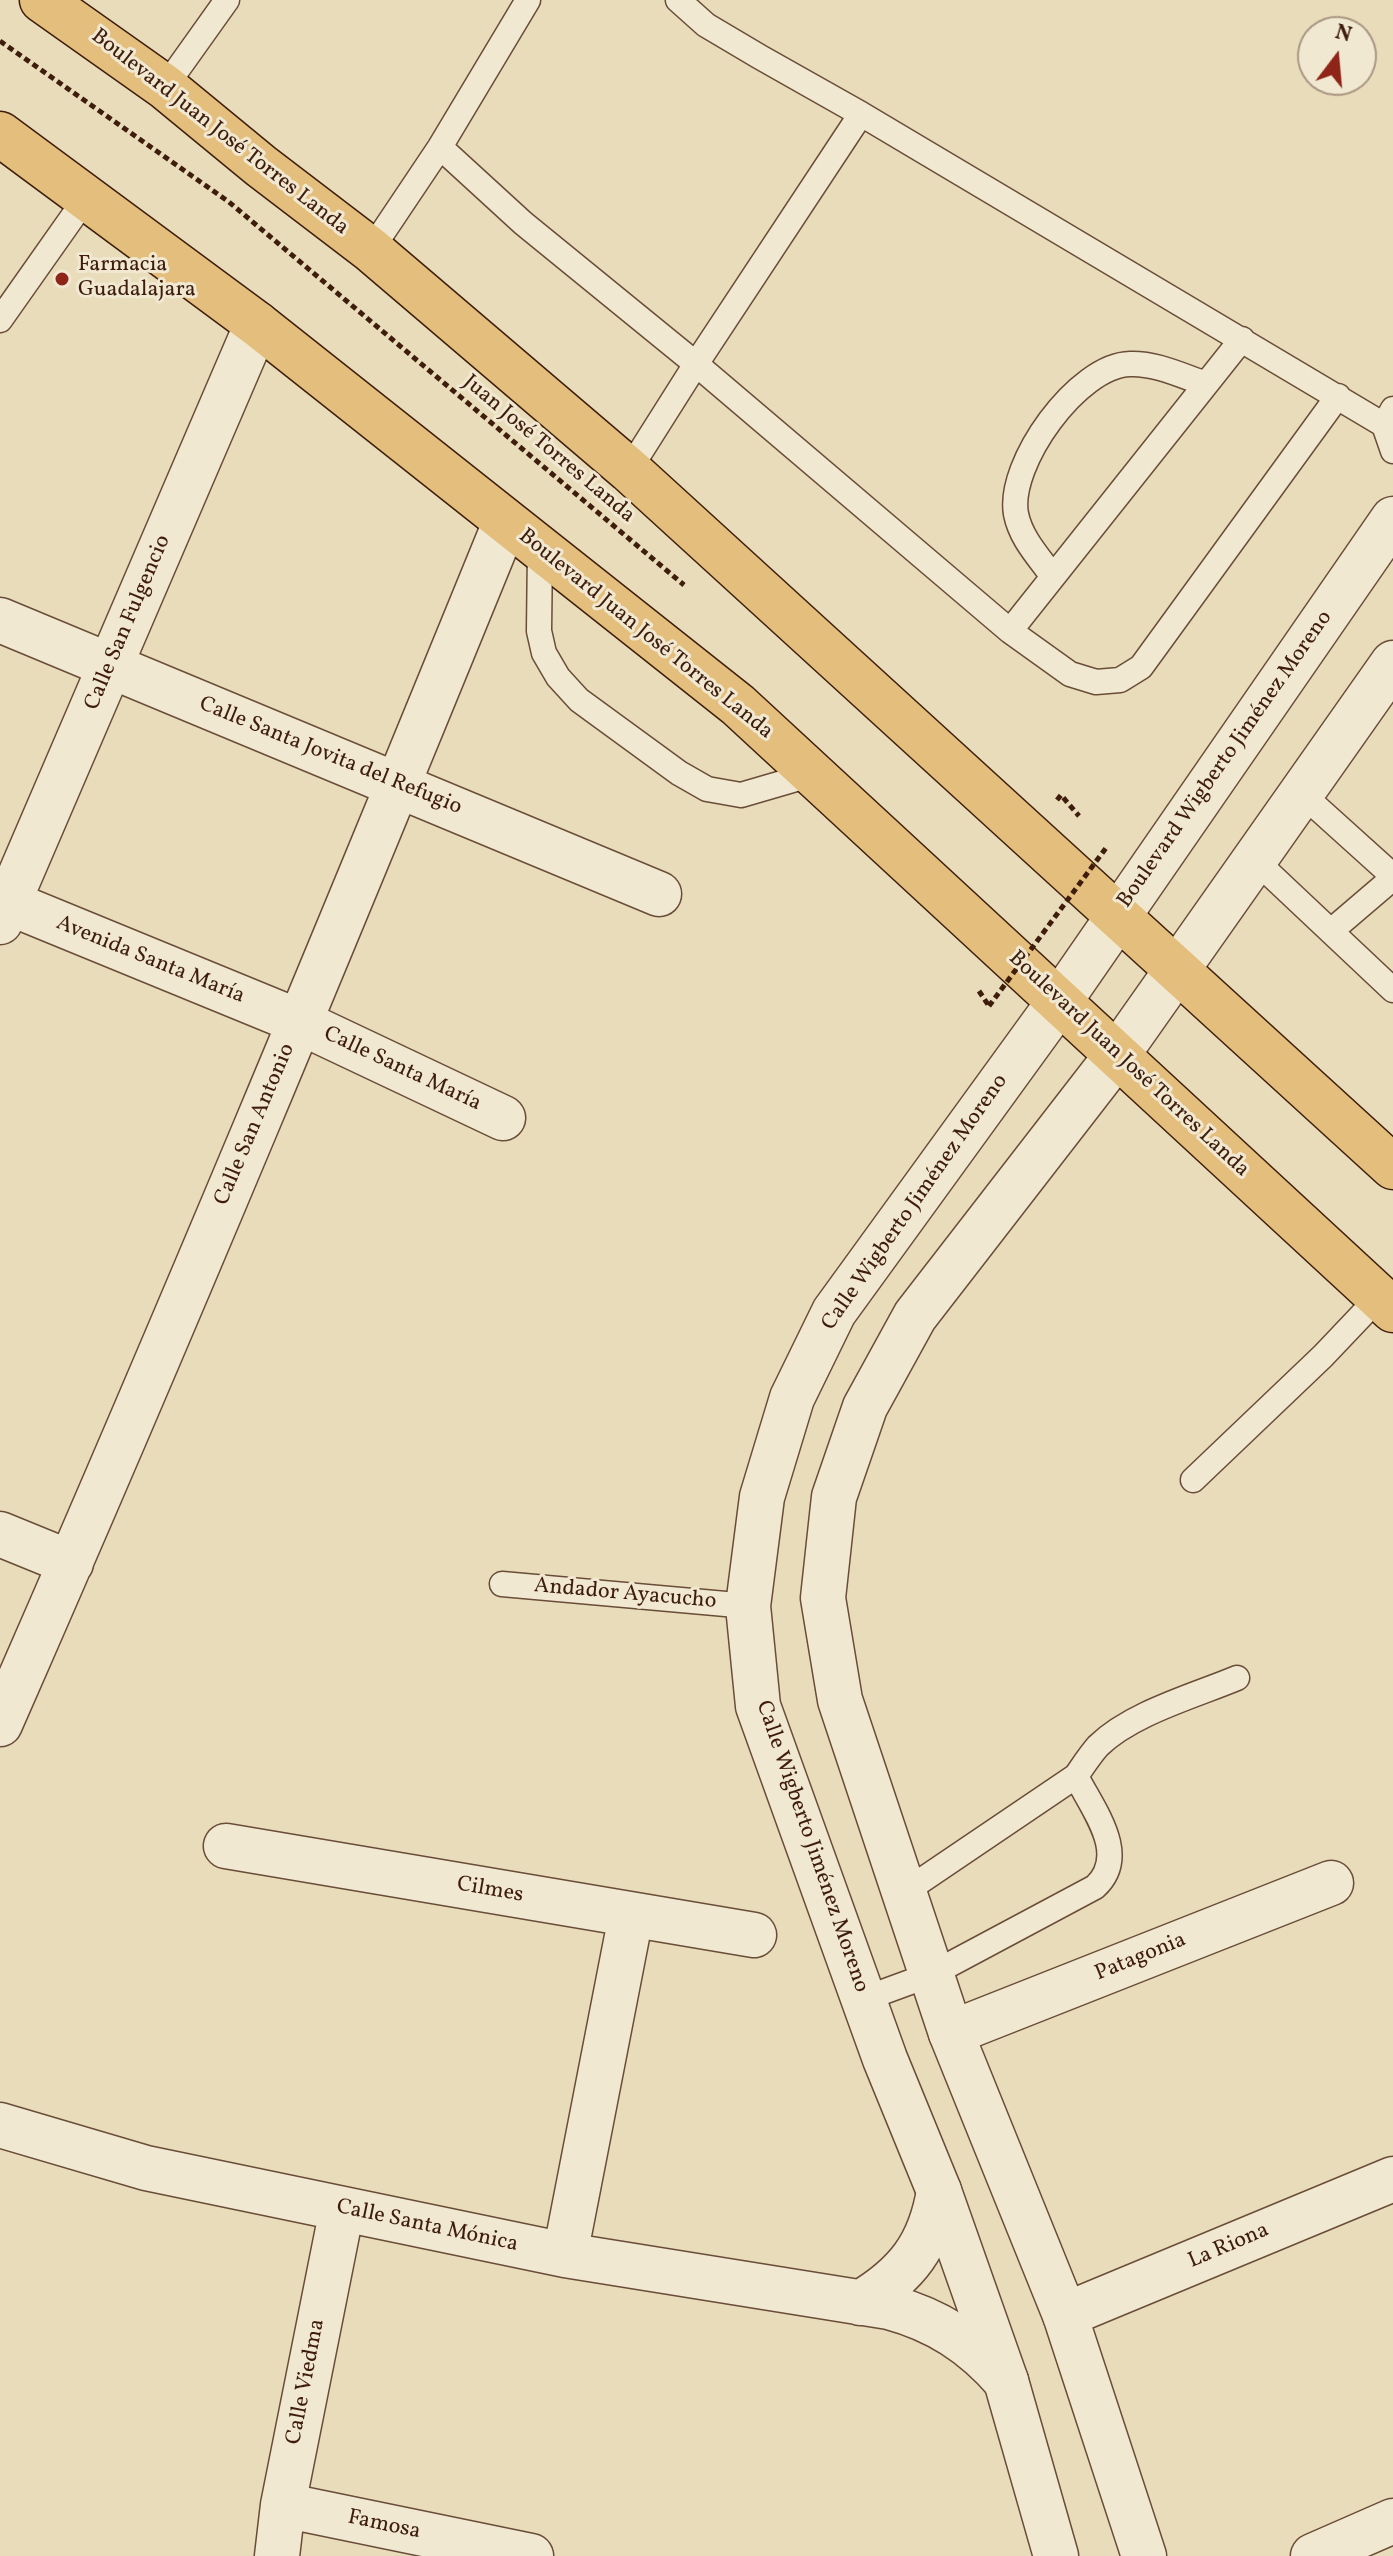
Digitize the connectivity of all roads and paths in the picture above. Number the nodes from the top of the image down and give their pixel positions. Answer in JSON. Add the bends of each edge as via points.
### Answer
{"nodes":[{"id":1,"x":42,"y":0,"type":"edge"},
{"id":2,"x":227,"y":0,"type":"edge"},
{"id":3,"x":528,"y":0,"type":"edge"},
{"id":4,"x":678,"y":0,"type":"edge"},
{"id":5,"x":0,"y":41,"type":"edge"},
{"id":6,"x":165,"y":87,"type":"junction"},
{"id":7,"x":861,"y":114,"type":"junction"},
{"id":8,"x":0,"y":134,"type":"edge"},
{"id":9,"x":440,"y":147,"type":"junction"},
{"id":10,"x":86,"y":198,"type":"junction"},
{"id":11,"x":371,"y":250,"type":"junction"},
{"id":12,"x":0,"y":320,"type":"edge"},
{"id":13,"x":257,"y":324,"type":"junction"},
{"id":14,"x":1242,"y":339,"type":"junction"},
{"id":15,"x":696,"y":364,"type":"junction"},
{"id":16,"x":1206,"y":384,"type":"junction"},
{"id":17,"x":1338,"y":396,"type":"junction"},
{"id":18,"x":1389,"y":417,"type":"edge"},
{"id":19,"x":1393,"y":451,"type":"edge"},
{"id":20,"x":629,"y":470,"type":"junction"},
{"id":21,"x":505,"y":523,"type":"junction"},
{"id":22,"x":1388,"y":541,"type":"edge"},
{"id":23,"x":540,"y":550,"type":"junction"},
{"id":24,"x":1053,"y":577,"type":"junction"},
{"id":25,"x":687,"y":587,"type":"dead end"},
{"id":26,"x":0,"y":620,"type":"edge"},
{"id":27,"x":1010,"y":631,"type":"junction"},
{"id":28,"x":1393,"y":663,"type":"edge"},
{"id":29,"x":110,"y":667,"type":"junction"},
{"id":30,"x":813,"y":774,"type":"junction"},
{"id":31,"x":399,"y":784,"type":"junction"},
{"id":32,"x":1301,"y":793,"type":"junction"},
{"id":33,"x":1106,"y":848,"type":"dead end"},
{"id":34,"x":1255,"y":860,"type":"junction"},
{"id":35,"x":1393,"y":877,"type":"edge"},
{"id":36,"x":659,"y":894,"type":"dead end"},
{"id":37,"x":3,"y":908,"type":"edge"},
{"id":38,"x":1117,"y":915,"type":"junction"},
{"id":39,"x":1331,"y":931,"type":"junction"},
{"id":40,"x":1177,"y":970,"type":"junction"},
{"id":41,"x":1393,"y":990,"type":"edge"},
{"id":42,"x":1059,"y":1002,"type":"junction"},
{"id":43,"x":989,"y":1006,"type":"dead end"},
{"id":44,"x":300,"y":1022,"type":"junction"},
{"id":45,"x":1117,"y":1055,"type":"junction"},
{"id":46,"x":503,"y":1118,"type":"dead end"},
{"id":47,"x":1393,"y":1167,"type":"edge"},
{"id":48,"x":1386,"y":1304,"type":"edge"},
{"id":49,"x":1193,"y":1480,"type":"dead end"},
{"id":50,"x":0,"y":1534,"type":"edge"},
{"id":51,"x":71,"y":1563,"type":"junction"},
{"id":52,"x":502,"y":1584,"type":"dead end"},
{"id":53,"x":748,"y":1606,"type":"junction"},
{"id":54,"x":1237,"y":1678,"type":"dead end"},
{"id":55,"x":0,"y":1724,"type":"edge"},
{"id":56,"x":1076,"y":1776,"type":"junction"},
{"id":57,"x":226,"y":1846,"type":"dead end"},
{"id":58,"x":1331,"y":1883,"type":"dead end"},
{"id":59,"x":903,"y":1893,"type":"junction"},
{"id":60,"x":631,"y":1916,"type":"junction"},
{"id":61,"x":754,"y":1935,"type":"dead end"},
{"id":62,"x":932,"y":1974,"type":"junction"},
{"id":63,"x":864,"y":1999,"type":"junction"},
{"id":64,"x":951,"y":2033,"type":"junction"},
{"id":65,"x":0,"y":2125,"type":"edge"},
{"id":66,"x":1393,"y":2179,"type":"edge"},
{"id":67,"x":939,"y":2191,"type":"junction"},
{"id":68,"x":342,"y":2209,"type":"junction"},
{"id":69,"x":565,"y":2255,"type":"junction"},
{"id":70,"x":860,"y":2303,"type":"junction"},
{"id":71,"x":1065,"y":2315,"type":"junction"},
{"id":72,"x":1006,"y":2381,"type":"junction"},
{"id":73,"x":283,"y":2505,"type":"junction"},
{"id":74,"x":1393,"y":2521,"type":"edge"},
{"id":75,"x":277,"y":2556,"type":"edge"},
{"id":76,"x":531,"y":2556,"type":"edge"},
{"id":77,"x":1056,"y":2556,"type":"edge"},
{"id":78,"x":1144,"y":2556,"type":"edge"},
{"id":79,"x":1313,"y":2556,"type":"edge"}],
"edges":[{"from":1,"to":6,"type":"main road","name":"Boulevard Juan José Torres Landa"},
{"from":2,"to":6,"type":"lane"},
{"from":3,"to":9,"type":"lane"},
{"from":4,"to":7,"type":"lane","via":[[706,25]]},
{"from":5,"to":25,"type":"path","name":"Juan José Torres Landa","via":[[229,202]]},
{"from":6,"to":11,"type":"main road","name":"Boulevard Juan José Torres Landa"},
{"from":7,"to":14,"type":"lane"},
{"from":7,"to":15,"type":"lane"},
{"from":8,"to":10,"type":"main road","name":"Boulevard Juan José Torres Landa"},
{"from":9,"to":11,"type":"lane"},
{"from":9,"to":15,"type":"lane","via":[[534,233]]},
{"from":10,"to":12,"type":"lane"},
{"from":10,"to":13,"type":"main road","name":"Boulevard Juan José Torres Landa"},
{"from":11,"to":20,"type":"main road","name":"Boulevard Juan José Torres Landa"},
{"from":13,"to":21,"type":"main road","name":"Boulevard Juan José Torres Landa"},
{"from":13,"to":29,"type":"street","name":"Calle San Fulgencio"},
{"from":14,"to":16,"type":"lane"},
{"from":14,"to":17,"type":"lane"},
{"from":15,"to":20,"type":"lane"},
{"from":15,"to":27,"type":"lane"},
{"from":16,"to":24,"type":"lane"},
{"from":16,"to":24,"type":"lane","via":[[1127,363],[1101,372],[1049,423],[1027,455],[1017,484],[1016,512],[1023,537]]},
{"from":17,"to":18,"type":"lane"},
{"from":17,"to":27,"type":"lane","via":[[1141,667],[1120,680],[1096,682],[1070,674]]},
{"from":18,"to":19,"type":"lane"},
{"from":20,"to":38,"type":"main road","name":"Boulevard Juan José Torres Landa"},
{"from":21,"to":23,"type":"main road","name":"Boulevard Juan José Torres Landa"},
{"from":21,"to":31,"type":"street","name":"Calle San Antonio"},
{"from":22,"to":38,"type":"street","name":"Boulevard Wigberto Jiménez Moreno"},
{"from":23,"to":30,"type":"main road","name":"Boulevard Juan José Torres Landa","via":[[738,705]]},
{"from":23,"to":30,"type":"lane","via":[[539,631],[544,653],[579,700],[707,789],[741,795]]},
{"from":24,"to":27,"type":"lane"},
{"from":26,"to":29,"type":"street","name":"Calle Santa Jovita del Refugio"},
{"from":28,"to":32,"type":"street"},
{"from":29,"to":31,"type":"street","name":"Calle Santa Jovita del Refugio"},
{"from":29,"to":37,"type":"street","name":"Calle San Fulgencio"},
{"from":30,"to":42,"type":"main road","name":"Boulevard Juan José Torres Landa"},
{"from":31,"to":36,"type":"street","name":"Calle Santa Jovita del Refugio"},
{"from":31,"to":44,"type":"street","name":"Calle San Antonio"},
{"from":32,"to":34,"type":"street"},
{"from":32,"to":35,"type":"lane"},
{"from":33,"to":43,"type":"path","bridge":true},
{"from":34,"to":39,"type":"lane"},
{"from":34,"to":40,"type":"street"},
{"from":35,"to":39,"type":"lane"},
{"from":37,"to":44,"type":"street","name":"Avenida Santa María"},
{"from":38,"to":40,"type":"main road","name":"Boulevard Juan José Torres Landa"},
{"from":38,"to":42,"type":"street","name":"Boulevard Wigberto Jiménez Moreno"},
{"from":39,"to":41,"type":"lane"},
{"from":40,"to":45,"type":"street"},
{"from":40,"to":47,"type":"main road","name":"Boulevard Juan José Torres Landa"},
{"from":42,"to":45,"type":"main road","name":"Boulevard Juan José Torres Landa"},
{"from":42,"to":53,"type":"street","name":"Calle Wigberto Jiménez Moreno","via":[[834,1312],[792,1398],[762,1497]]},
{"from":44,"to":46,"type":"street","name":"Calle Santa María"},
{"from":44,"to":51,"type":"street","name":"Calle San Antonio"},
{"from":45,"to":48,"type":"main road","name":"Boulevard Juan José Torres Landa"},
{"from":45,"to":59,"type":"street","via":[[915,1316],[865,1407],[834,1497],[823,1598],[840,1700]]},
{"from":48,"to":49,"type":"lane","via":[[1323,1356]]},
{"from":50,"to":51,"type":"street"},
{"from":51,"to":55,"type":"street","name":"Calle San Antonio"},
{"from":52,"to":53,"type":"lane","name":"Andador Ayacucho"},
{"from":53,"to":63,"type":"street","name":"Calle Wigberto Jiménez Moreno","via":[[758,1706]]},
{"from":54,"to":56,"type":"lane","via":[[1114,1733]]},
{"from":56,"to":59,"type":"lane"},
{"from":56,"to":62,"type":"lane","via":[[1111,1848],[1105,1878]]},
{"from":57,"to":60,"type":"street","name":"Cilmes"},
{"from":58,"to":64,"type":"street","name":"Patagonia"},
{"from":59,"to":62,"type":"street"},
{"from":60,"to":61,"type":"street","name":"Cilmes"},
{"from":60,"to":69,"type":"street"},
{"from":62,"to":63,"type":"lane"},
{"from":62,"to":64,"type":"street"},
{"from":63,"to":67,"type":"street","name":"Calle Wigberto Jiménez Moreno"},
{"from":64,"to":71,"type":"street"},
{"from":65,"to":68,"type":"street","name":"Calle Santa Mónica","via":[[146,2168]]},
{"from":66,"to":71,"type":"street","name":"La Riona"},
{"from":67,"to":70,"type":"street","via":[[935,2215],[914,2258],[899,2276]]},
{"from":67,"to":72,"type":"street","name":"Calle Wigberto Jiménez Moreno"},
{"from":68,"to":69,"type":"street","name":"Calle Santa Mónica"},
{"from":68,"to":73,"type":"street","name":"Calle Viedma"},
{"from":69,"to":70,"type":"street","name":"Calle Santa Mónica"},
{"from":70,"to":72,"type":"street","name":"Calle Santa Mónica","via":[[916,2314],[942,2326],[988,2360]]},
{"from":71,"to":78,"type":"street"},
{"from":72,"to":77,"type":"street","name":"Calle Wigberto Jiménez Moreno"},
{"from":73,"to":75,"type":"street","name":"Calle Viedma"},
{"from":73,"to":76,"type":"street","name":"Famosa"},
{"from":74,"to":79,"type":"street"}]}
